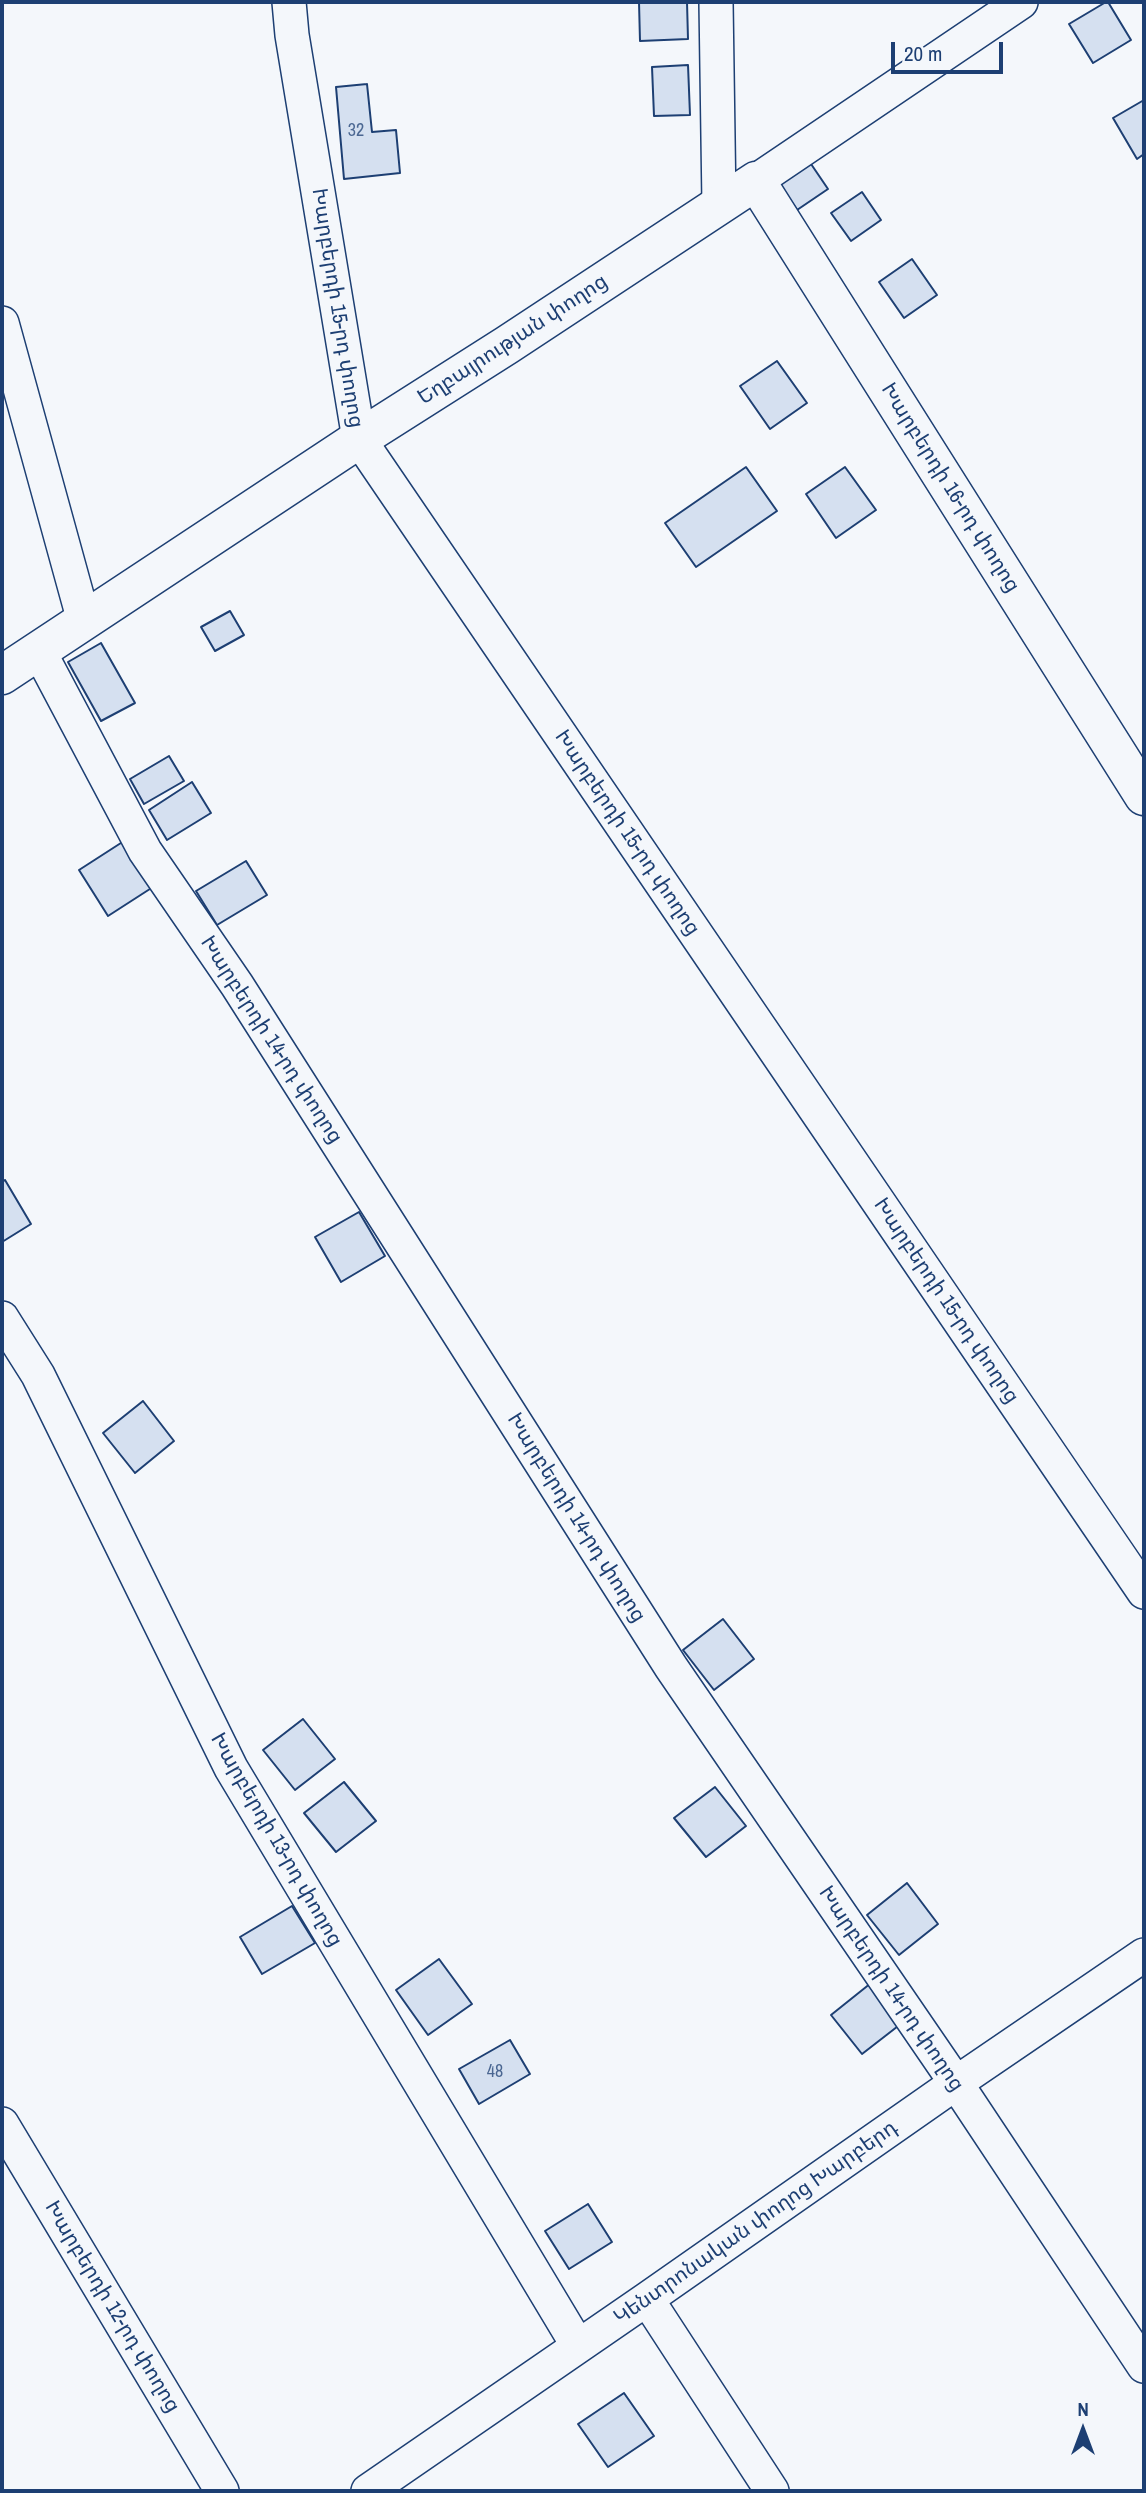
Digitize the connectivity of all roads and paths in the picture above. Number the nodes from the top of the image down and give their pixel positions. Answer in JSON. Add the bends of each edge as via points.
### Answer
{"nodes":[{"id":1,"x":289,"y":2,"type":"edge"},
{"id":2,"x":716,"y":2,"type":"edge"},
{"id":3,"x":1021,"y":2,"type":"edge"},
{"id":4,"x":756,"y":181,"type":"junction"},
{"id":5,"x":719,"y":205,"type":"junction"},
{"id":6,"x":2,"y":323,"type":"edge"},
{"id":7,"x":359,"y":439,"type":"junction"},
{"id":8,"x":84,"y":621,"type":"junction"},
{"id":9,"x":39,"y":651,"type":"junction"},
{"id":10,"x":2,"y":675,"type":"edge"},
{"id":11,"x":1144,"y":796,"type":"edge"},
{"id":12,"x":2,"y":1318,"type":"edge"},
{"id":13,"x":1144,"y":1592,"type":"edge"},
{"id":14,"x":1144,"y":1955,"type":"edge"},
{"id":15,"x":956,"y":2083,"type":"junction"},
{"id":16,"x":2,"y":2123,"type":"edge"},
{"id":17,"x":647,"y":2300,"type":"junction"},
{"id":18,"x":578,"y":2346,"type":"junction"},
{"id":19,"x":1144,"y":2366,"type":"edge"},
{"id":20,"x":222,"y":2491,"type":"edge"},
{"id":21,"x":368,"y":2491,"type":"edge"},
{"id":22,"x":772,"y":2491,"type":"edge"}],
"edges":[{"from":1,"to":7,"type":"street","name":"Խարբերդի 15-րդ փողոց"},
{"from":2,"to":5,"type":"street"},
{"from":3,"to":4,"type":"street","name":"Եղբայրության փողոց"},
{"from":4,"to":5,"type":"street","name":"Եղբայրության փողոց"},
{"from":4,"to":11,"type":"street","name":"Խարբերդի 16-րդ փողոց"},
{"from":5,"to":7,"type":"street","name":"Եղբայրության փողոց"},
{"from":6,"to":8,"type":"street"},
{"from":7,"to":8,"type":"street","name":"Եղբայրության փողոց"},
{"from":7,"to":13,"type":"street","name":"Խարբերդի 15-րդ փողոց"},
{"from":8,"to":9,"type":"street","name":"Եղբայրության փողոց"},
{"from":9,"to":10,"type":"street","name":"Եղբայրության փողոց"},
{"from":9,"to":15,"type":"street","name":"Խարբերդի 14-րդ փողոց","via":[[145,851],[237,985],[671,1667]]},
{"from":12,"to":18,"type":"street","name":"Խարբերդի 13-րդ փողոց","via":[[38,1375],[231,1768]]},
{"from":14,"to":15,"type":"street","name":"Կենտրոնական փողոց Խարբերդ"},
{"from":15,"to":17,"type":"street","name":"Կենտրոնական փողոց Խարբերդ"},
{"from":15,"to":19,"type":"street","name":"Խարբերդի 14-րդ փողոց"},
{"from":16,"to":20,"type":"street","name":"Խարբերդի 12-րդ փողոց"},
{"from":17,"to":18,"type":"street","name":"Կենտրոնական փողոց Խարբերդ"},
{"from":17,"to":22,"type":"street"},
{"from":18,"to":21,"type":"street","name":"Կենտրոնական փողոց Խարբերդ"}]}
